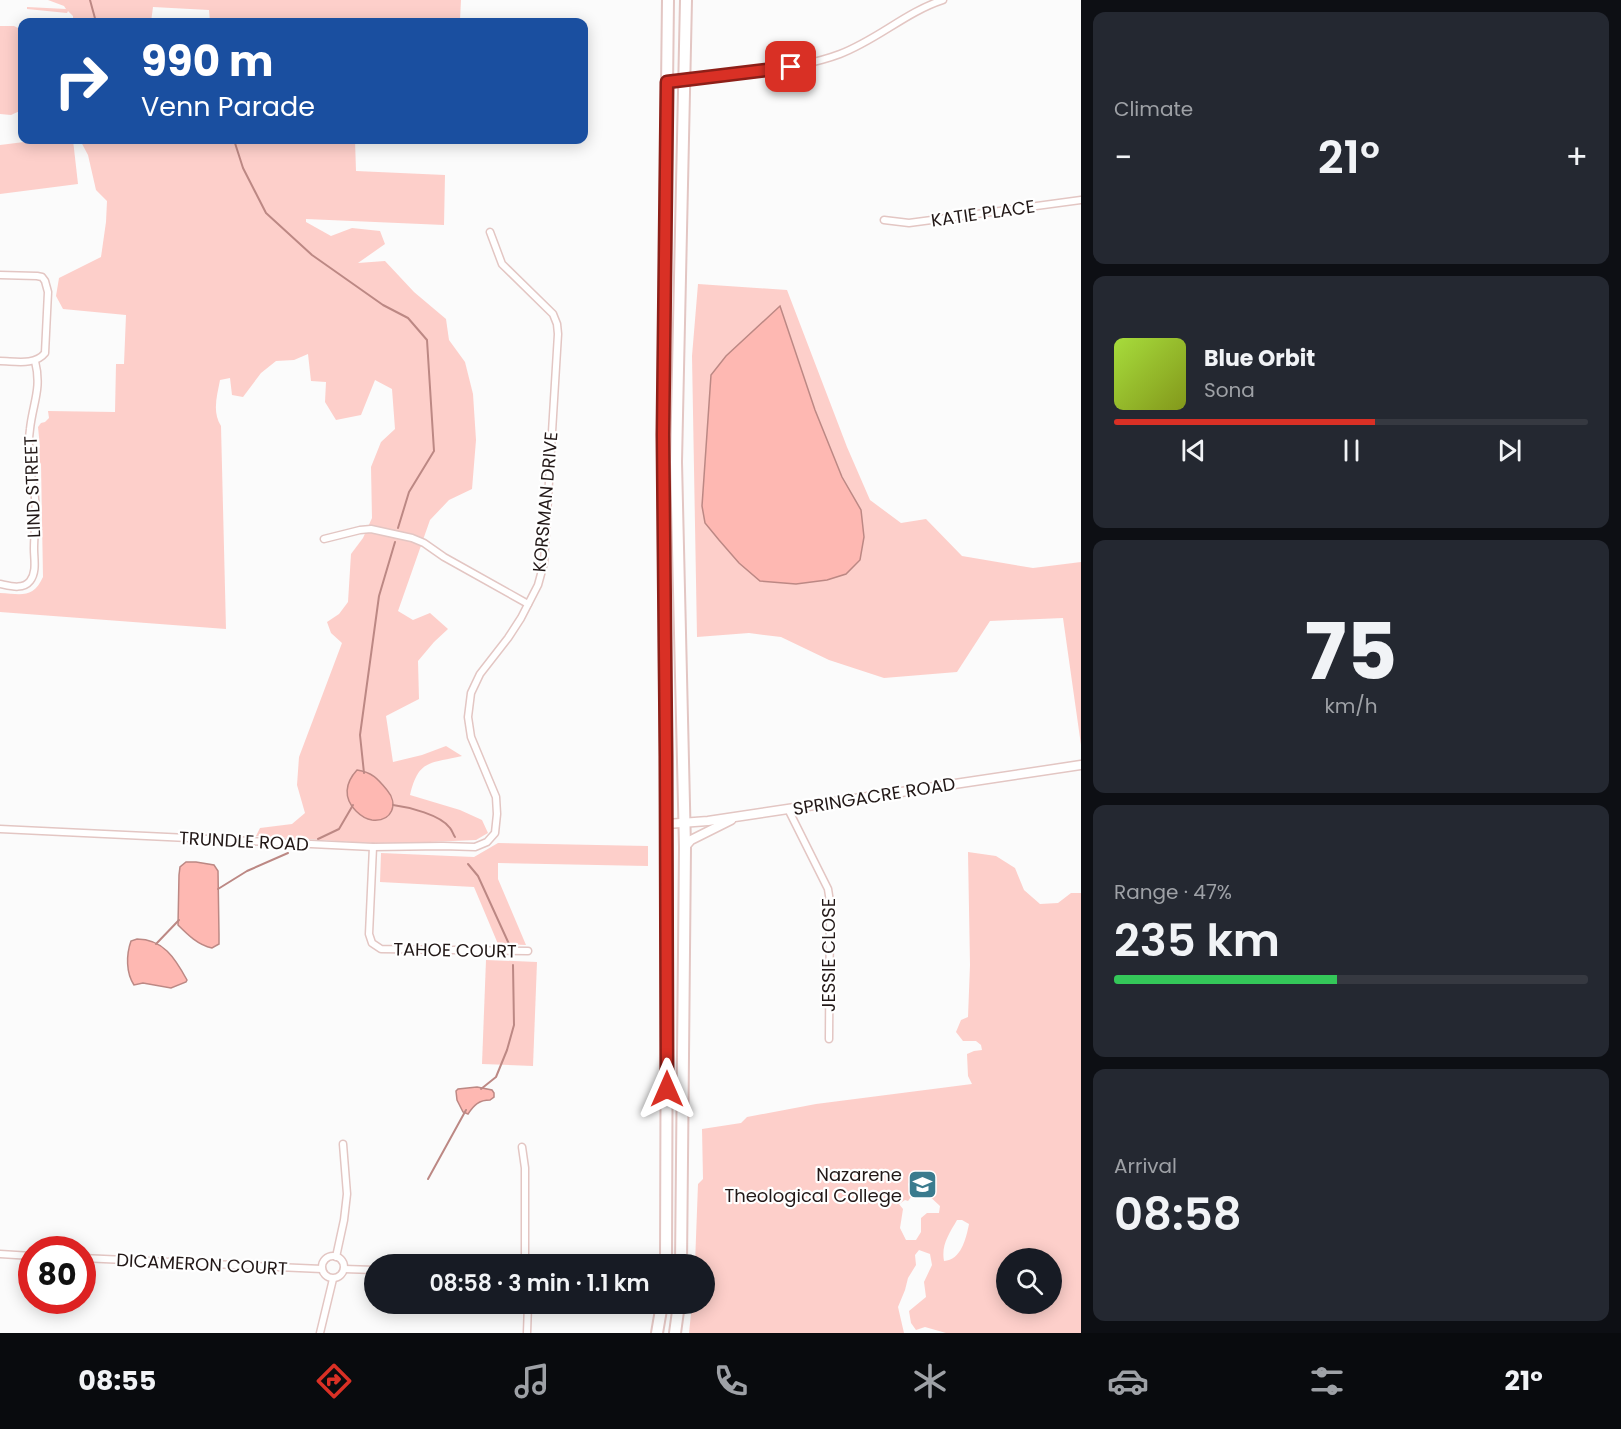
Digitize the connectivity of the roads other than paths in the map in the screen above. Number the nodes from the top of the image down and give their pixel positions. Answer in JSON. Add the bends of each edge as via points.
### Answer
{"nodes":[{"id":1,"x":668,"y":0,"type":"edge"},
{"id":2,"x":686,"y":0,"type":"edge"},
{"id":3,"x":943,"y":0,"type":"edge"},
{"id":4,"x":684,"y":80,"type":"junction"},
{"id":5,"x":667,"y":82,"type":"junction"},
{"id":6,"x":1081,"y":200,"type":"edge"},
{"id":7,"x":884,"y":220,"type":"dead end"},
{"id":8,"x":490,"y":232,"type":"dead end"},
{"id":9,"x":0,"y":275,"type":"edge"},
{"id":10,"x":0,"y":361,"type":"edge"},
{"id":11,"x":34,"y":361,"type":"junction"},
{"id":12,"x":324,"y":539,"type":"dead end"},
{"id":13,"x":0,"y":584,"type":"edge"},
{"id":14,"x":528,"y":604,"type":"junction"},
{"id":15,"x":1081,"y":765,"type":"edge"},
{"id":16,"x":788,"y":809,"type":"junction"},
{"id":17,"x":739,"y":816,"type":"junction"},
{"id":18,"x":685,"y":823,"type":"junction"},
{"id":19,"x":667,"y":824,"type":"junction"},
{"id":20,"x":0,"y":829,"type":"edge"},
{"id":21,"x":487,"y":842,"type":"joint"},
{"id":22,"x":373,"y":847,"type":"junction"},
{"id":23,"x":685,"y":848,"type":"junction"},
{"id":24,"x":528,"y":951,"type":"dead end"},
{"id":25,"x":829,"y":1039,"type":"dead end"},
{"id":26,"x":343,"y":1144,"type":"dead end"},
{"id":27,"x":522,"y":1147,"type":"dead end"},
{"id":28,"x":0,"y":1254,"type":"edge"},
{"id":29,"x":525,"y":1254,"type":"edge"},
{"id":30,"x":666,"y":1254,"type":"edge"},
{"id":31,"x":681,"y":1254,"type":"edge"},
{"id":32,"x":18,"y":1255,"type":"edge"},
{"id":33,"x":336,"y":1257,"type":"junction"},
{"id":34,"x":96,"y":1259,"type":"edge"},
{"id":35,"x":322,"y":1269,"type":"junction"},
{"id":36,"x":344,"y":1269,"type":"junction"},
{"id":37,"x":364,"y":1270,"type":"edge"},
{"id":38,"x":333,"y":1279,"type":"junction"},
{"id":39,"x":528,"y":1314,"type":"edge"},
{"id":40,"x":661,"y":1314,"type":"edge"},
{"id":41,"x":677,"y":1314,"type":"edge"},
{"id":42,"x":660,"y":1318,"type":"junction"},
{"id":43,"x":676,"y":1321,"type":"junction"},
{"id":44,"x":320,"y":1333,"type":"edge"},
{"id":45,"x":527,"y":1333,"type":"edge"},
{"id":46,"x":657,"y":1333,"type":"edge"},
{"id":47,"x":675,"y":1333,"type":"edge"}],
"edges":[{"from":1,"to":5,"type":"highway"},
{"from":2,"to":4,"type":"highway"},
{"from":3,"to":4,"type":"street","via":[[911,13],[865,42],[816,62]]},
{"from":4,"to":5,"type":"street"},
{"from":4,"to":18,"type":"highway","via":[[676,462]]},
{"from":5,"to":19,"type":"highway","via":[[663,435]]},
{"from":6,"to":7,"type":"street","name":"KATIE PLACE","via":[[909,223]]},
{"from":8,"to":14,"type":"street","name":"KORSMAN DRIVE","via":[[502,264],[545,305],[557,324],[544,563]]},
{"from":9,"to":11,"type":"street","via":[[42,277],[48,286],[45,353]]},
{"from":10,"to":11,"type":"street"},
{"from":11,"to":13,"type":"street","name":"LIND STREET","via":[[38,380],[29,442],[36,521],[34,571],[26,585]]},
{"from":12,"to":14,"type":"street","via":[[371,529],[412,538]]},
{"from":14,"to":21,"type":"street","name":"KORSMAN DRIVE","via":[[471,693],[471,737],[496,797],[495,832]]},
{"from":15,"to":16,"type":"street","name":"SPRINGACRE ROAD"},
{"from":16,"to":17,"type":"street","name":"SPRINGACRE ROAD"},
{"from":16,"to":25,"type":"street","name":"JESSIE CLOSE","via":[[828,889]]},
{"from":17,"to":18,"type":"street","name":"SPRINGACRE ROAD"},
{"from":17,"to":23,"type":"street","via":[[691,840]]},
{"from":18,"to":19,"type":"street","name":"SPRINGACRE ROAD"},
{"from":18,"to":23,"type":"highway"},
{"from":19,"to":30,"type":"highway"},
{"from":20,"to":22,"type":"street","name":"TRUNDLE ROAD"},
{"from":21,"to":22,"type":"street","name":"TRUNDLE ROAD","via":[[475,848]]},
{"from":22,"to":24,"type":"street","name":"TAHOE COURT","via":[[369,934],[372,944],[381,949]]},
{"from":23,"to":31,"type":"highway"},
{"from":26,"to":33,"type":"street","via":[[347,1194]]},
{"from":27,"to":29,"type":"street"},
{"from":28,"to":32,"type":"street"},
{"from":33,"to":35,"type":"street","via":[[327,1258]]},
{"from":33,"to":36,"type":"street","via":[[342,1260]]},
{"from":34,"to":35,"type":"street","name":"DICAMERON COURT"},
{"from":35,"to":38,"type":"street"},
{"from":36,"to":37,"type":"street"},
{"from":36,"to":38,"type":"street","via":[[342,1275]]},
{"from":38,"to":44,"type":"street"},
{"from":39,"to":45,"type":"street"},
{"from":40,"to":42,"type":"highway"},
{"from":41,"to":43,"type":"highway"},
{"from":42,"to":43,"type":"highway"},
{"from":42,"to":46,"type":"highway"},
{"from":43,"to":47,"type":"highway"}]}
